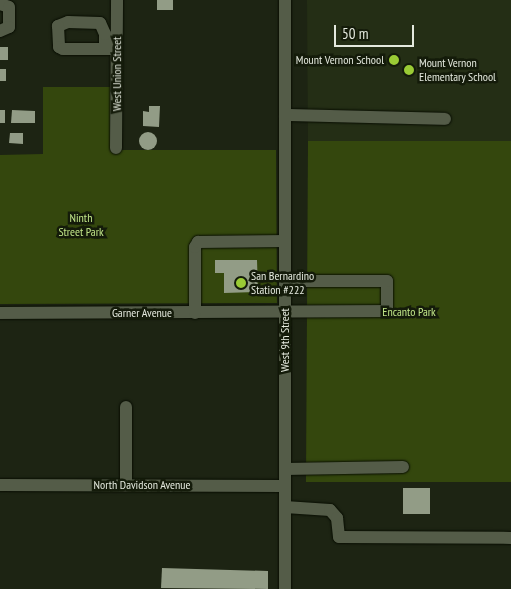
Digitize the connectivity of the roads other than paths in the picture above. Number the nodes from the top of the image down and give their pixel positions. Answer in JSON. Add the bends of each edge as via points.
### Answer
{"nodes":[{"id":1,"x":117,"y":0,"type":"edge"},
{"id":2,"x":285,"y":0,"type":"edge"},
{"id":3,"x":0,"y":4,"type":"edge"},
{"id":4,"x":0,"y":31,"type":"edge"},
{"id":5,"x":285,"y":115,"type":"junction"},
{"id":6,"x":445,"y":119,"type":"dead end"},
{"id":7,"x":116,"y":148,"type":"dead end"},
{"id":8,"x":285,"y":241,"type":"junction"},
{"id":9,"x":285,"y":281,"type":"junction"},
{"id":10,"x":0,"y":313,"type":"edge"},
{"id":11,"x":195,"y":313,"type":"junction"},
{"id":12,"x":285,"y":313,"type":"junction"},
{"id":13,"x":126,"y":407,"type":"dead end"},
{"id":14,"x":403,"y":467,"type":"dead end"},
{"id":15,"x":284,"y":469,"type":"junction"},
{"id":16,"x":0,"y":485,"type":"edge"},
{"id":17,"x":126,"y":485,"type":"junction"},
{"id":18,"x":284,"y":486,"type":"junction"},
{"id":19,"x":284,"y":507,"type":"junction"},
{"id":20,"x":511,"y":538,"type":"edge"},
{"id":21,"x":285,"y":589,"type":"edge"}],
"edges":[{"from":1,"to":7,"type":"street","name":"West Union Street","via":[[111,49]]},
{"from":2,"to":5,"type":"street","name":"West 9th Street"},
{"from":3,"to":4,"type":"street","via":[[9,7],[9,27]]},
{"from":5,"to":6,"type":"street"},
{"from":5,"to":8,"type":"street","name":"West 9th Street"},
{"from":8,"to":9,"type":"street","name":"West 9th Street"},
{"from":8,"to":11,"type":"street","via":[[198,242],[195,247]]},
{"from":9,"to":12,"type":"street","name":"West 9th Street"},
{"from":9,"to":12,"type":"street","name":"Garner Avenue","via":[[387,281],[387,311]]},
{"from":10,"to":11,"type":"street","name":"Garner Avenue"},
{"from":11,"to":12,"type":"street","name":"Garner Avenue"},
{"from":12,"to":15,"type":"street","name":"West 9th Street"},
{"from":13,"to":17,"type":"street"},
{"from":14,"to":15,"type":"street"},
{"from":15,"to":18,"type":"street","name":"West 9th Street"},
{"from":16,"to":17,"type":"street","name":"North Davidson Avenue"},
{"from":17,"to":18,"type":"street","name":"North Davidson Avenue"},
{"from":18,"to":19,"type":"street","name":"West 9th Street"},
{"from":19,"to":20,"type":"street","via":[[330,510],[337,518],[339,537]]},
{"from":19,"to":21,"type":"street","name":"West 9th Street"}]}
